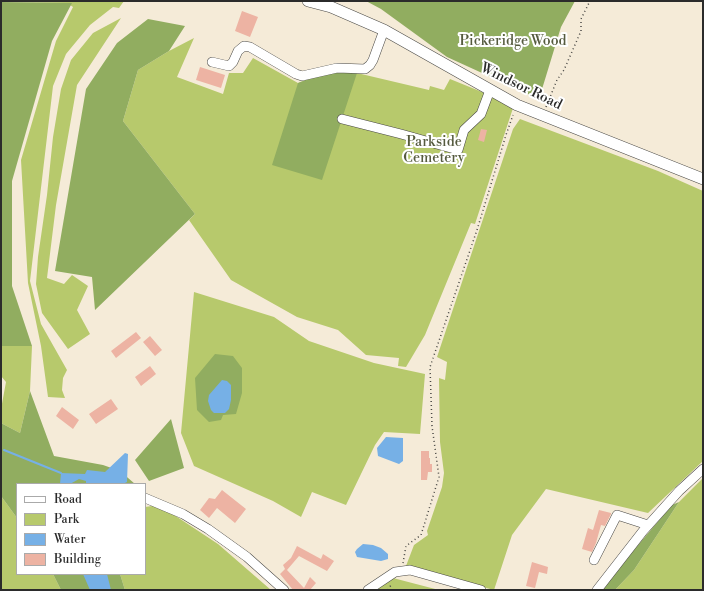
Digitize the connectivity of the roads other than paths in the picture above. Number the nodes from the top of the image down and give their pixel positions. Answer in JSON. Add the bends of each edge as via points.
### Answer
{"nodes":[{"id":1,"x":308,"y":1,"type":"edge"},
{"id":2,"x":384,"y":30,"type":"junction"},
{"id":3,"x":212,"y":62,"type":"dead end"},
{"id":4,"x":490,"y":90,"type":"junction"},
{"id":5,"x":342,"y":119,"type":"dead end"},
{"id":6,"x":703,"y":180,"type":"edge"},
{"id":7,"x":703,"y":469,"type":"edge"},
{"id":8,"x":146,"y":498,"type":"edge"},
{"id":9,"x":648,"y":525,"type":"junction"},
{"id":10,"x":594,"y":560,"type":"dead end"},
{"id":11,"x":284,"y":590,"type":"edge"},
{"id":12,"x":368,"y":590,"type":"edge"},
{"id":13,"x":481,"y":590,"type":"edge"},
{"id":14,"x":597,"y":590,"type":"edge"}],
"edges":[{"from":1,"to":2,"type":"main road","name":"Windsor Road","via":[[331,7]]},
{"from":2,"to":3,"type":"street","via":[[373,60],[365,69],[337,68],[302,76],[244,46],[238,51],[230,66]]},
{"from":2,"to":4,"type":"main road","name":"Windsor Road"},
{"from":4,"to":5,"type":"street","via":[[481,114],[464,130],[458,150]]},
{"from":4,"to":6,"type":"main road","name":"Windsor Road","via":[[542,116]]},
{"from":7,"to":9,"type":"street"},
{"from":8,"to":11,"type":"street","via":[[183,514],[208,529],[248,557]]},
{"from":9,"to":10,"type":"street","via":[[617,515]]},
{"from":9,"to":14,"type":"street"},
{"from":12,"to":13,"type":"street","via":[[402,570]]}]}
